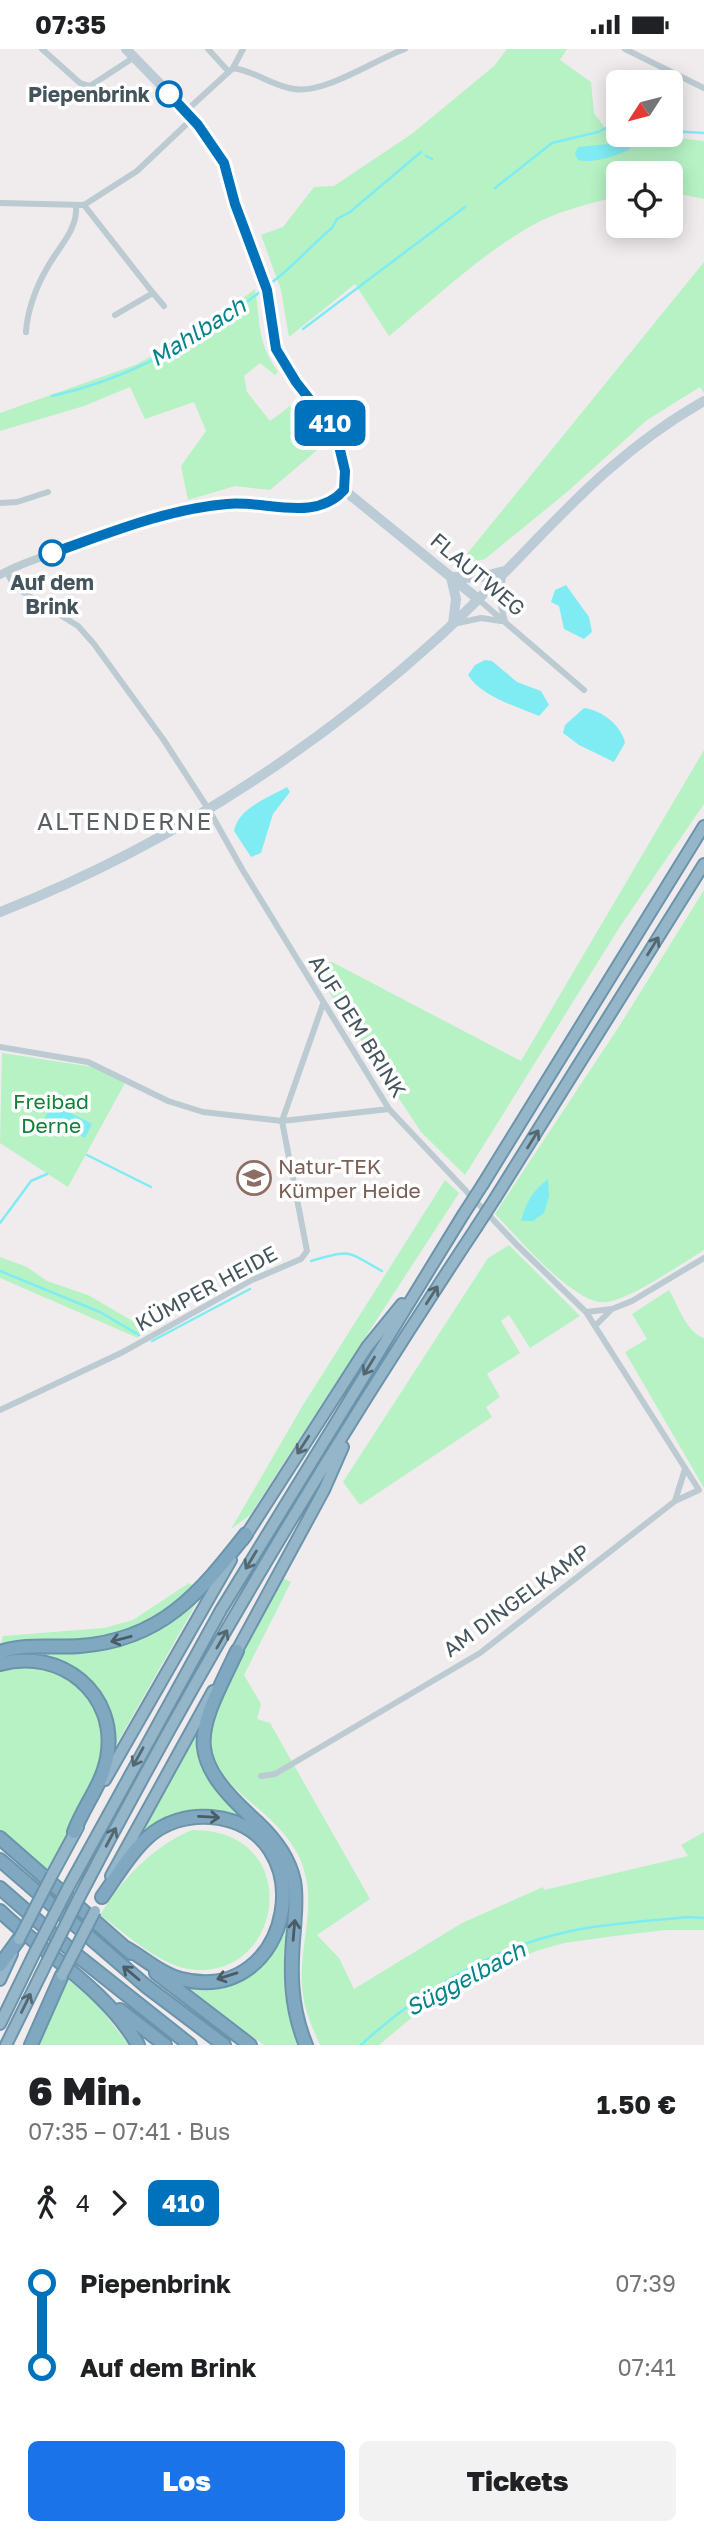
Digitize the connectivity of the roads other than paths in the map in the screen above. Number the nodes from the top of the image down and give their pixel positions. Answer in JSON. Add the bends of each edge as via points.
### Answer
{"nodes":[{"id":1,"x":42,"y":49,"type":"edge"},
{"id":2,"x":125,"y":49,"type":"edge"},
{"id":3,"x":208,"y":49,"type":"edge"},
{"id":4,"x":243,"y":49,"type":"edge"},
{"id":5,"x":405,"y":49,"type":"edge"},
{"id":6,"x":625,"y":49,"type":"edge"},
{"id":7,"x":134,"y":58,"type":"junction"},
{"id":8,"x":231,"y":70,"type":"junction"},
{"id":9,"x":704,"y":88,"type":"edge"},
{"id":10,"x":189,"y":115,"type":"junction"},
{"id":11,"x":0,"y":203,"type":"edge"},
{"id":12,"x":84,"y":205,"type":"junction"},
{"id":13,"x":76,"y":207,"type":"junction"},
{"id":14,"x":153,"y":293,"type":"junction"},
{"id":15,"x":164,"y":306,"type":"dead end"},
{"id":16,"x":115,"y":315,"type":"dead end"},
{"id":17,"x":26,"y":332,"type":"dead end"},
{"id":18,"x":704,"y":401,"type":"edge"},
{"id":19,"x":344,"y":490,"type":"junction"},
{"id":20,"x":48,"y":492,"type":"dead end"},
{"id":21,"x":0,"y":503,"type":"edge"},
{"id":22,"x":504,"y":571,"type":"junction"},
{"id":23,"x":3,"y":573,"type":"edge"},
{"id":24,"x":451,"y":576,"type":"junction"},
{"id":25,"x":478,"y":599,"type":"junction"},
{"id":26,"x":506,"y":622,"type":"junction"},
{"id":27,"x":453,"y":624,"type":"junction"},
{"id":28,"x":584,"y":690,"type":"dead end"},
{"id":29,"x":209,"y":810,"type":"junction"},
{"id":30,"x":704,"y":826,"type":"edge"},
{"id":31,"x":704,"y":864,"type":"edge"},
{"id":32,"x":0,"y":912,"type":"edge"},
{"id":33,"x":323,"y":1004,"type":"junction"},
{"id":34,"x":0,"y":1047,"type":"edge"},
{"id":35,"x":389,"y":1109,"type":"junction"},
{"id":36,"x":282,"y":1121,"type":"junction"},
{"id":37,"x":704,"y":1258,"type":"edge"},
{"id":38,"x":418,"y":1287,"type":"junction"},
{"id":39,"x":612,"y":1309,"type":"junction"},
{"id":40,"x":586,"y":1312,"type":"junction"},
{"id":41,"x":596,"y":1325,"type":"junction"},
{"id":42,"x":0,"y":1410,"type":"edge"},
{"id":43,"x":356,"y":1415,"type":"junction"},
{"id":44,"x":685,"y":1468,"type":"junction"},
{"id":45,"x":699,"y":1490,"type":"joint"},
{"id":46,"x":675,"y":1501,"type":"junction"},
{"id":47,"x":246,"y":1534,"type":"junction"},
{"id":48,"x":237,"y":1651,"type":"junction"},
{"id":49,"x":0,"y":1652,"type":"edge"},
{"id":50,"x":0,"y":1664,"type":"edge"},
{"id":51,"x":261,"y":1776,"type":"dead end"},
{"id":52,"x":75,"y":1832,"type":"junction"},
{"id":53,"x":0,"y":1838,"type":"edge"},
{"id":54,"x":0,"y":1860,"type":"edge"},
{"id":55,"x":0,"y":1888,"type":"edge"},
{"id":56,"x":102,"y":1897,"type":"junction"},
{"id":57,"x":1,"y":1912,"type":"edge"},
{"id":58,"x":19,"y":1939,"type":"junction"},
{"id":59,"x":126,"y":1948,"type":"junction"},
{"id":60,"x":0,"y":1965,"type":"edge"},
{"id":61,"x":62,"y":1975,"type":"junction"},
{"id":62,"x":0,"y":1980,"type":"edge"},
{"id":63,"x":91,"y":1989,"type":"junction"},
{"id":64,"x":0,"y":2024,"type":"edge"},
{"id":65,"x":6,"y":2045,"type":"edge"},
{"id":66,"x":25,"y":2045,"type":"edge"},
{"id":67,"x":31,"y":2045,"type":"edge"},
{"id":68,"x":138,"y":2045,"type":"edge"},
{"id":69,"x":165,"y":2045,"type":"edge"},
{"id":70,"x":190,"y":2045,"type":"edge"},
{"id":71,"x":223,"y":2045,"type":"edge"},
{"id":72,"x":250,"y":2045,"type":"edge"},
{"id":73,"x":306,"y":2045,"type":"edge"}],
"edges":[{"from":1,"to":7,"type":"street","via":[[80,83],[90,86]]},
{"from":2,"to":7,"type":"main road"},
{"from":3,"to":8,"type":"street"},
{"from":4,"to":8,"type":"street"},
{"from":5,"to":8,"type":"street","via":[[306,90],[286,88],[248,70]]},
{"from":6,"to":9,"type":"street"},
{"from":7,"to":10,"type":"main road"},
{"from":8,"to":10,"type":"street"},
{"from":10,"to":12,"type":"street","via":[[137,171]]},
{"from":10,"to":19,"type":"main road","via":[[224,163],[261,271],[279,356],[336,433],[345,471]]},
{"from":11,"to":13,"type":"street"},
{"from":12,"to":13,"type":"street"},
{"from":12,"to":14,"type":"street"},
{"from":13,"to":17,"type":"street","via":[[69,233],[36,292]]},
{"from":14,"to":15,"type":"street"},
{"from":14,"to":16,"type":"street"},
{"from":18,"to":22,"type":"main road","via":[[653,432],[593,480]]},
{"from":19,"to":23,"type":"street","via":[[333,501],[312,507],[228,503],[192,509],[110,533]]},
{"from":19,"to":24,"type":"main road","name":"FLAUTWEG"},
{"from":20,"to":21,"type":"street"},
{"from":22,"to":24,"type":"main road","via":[[470,579]]},
{"from":22,"to":25,"type":"main road"},
{"from":22,"to":26,"type":"street","via":[[499,599]]},
{"from":23,"to":29,"type":"street","name":"AUF DEM BRINK","via":[[15,587],[86,634]]},
{"from":24,"to":25,"type":"main road","name":"FLAUTWEG"},
{"from":24,"to":27,"type":"main road","via":[[456,599]]},
{"from":25,"to":26,"type":"street","name":"FLAUTWEG"},
{"from":25,"to":27,"type":"main road"},
{"from":26,"to":27,"type":"street","via":[[481,618]]},
{"from":26,"to":28,"type":"street","name":"FLAUTWEG"},
{"from":27,"to":29,"type":"main road","via":[[334,725]]},
{"from":29,"to":32,"type":"main road","via":[[121,858]]},
{"from":29,"to":33,"type":"street","name":"AUF DEM BRINK"},
{"from":30,"to":38,"type":"highway","bridge":true},
{"from":43,"to":31,"type":"highway","one_way":true,"bridge":true},
{"from":33,"to":35,"type":"street","name":"AUF DEM BRINK"},
{"from":33,"to":36,"type":"street"},
{"from":34,"to":36,"type":"street","via":[[88,1062],[168,1101],[203,1112]]},
{"from":35,"to":36,"type":"street"},
{"from":35,"to":40,"type":"street","name":"AUF DEM BRINK"},
{"from":36,"to":42,"type":"street","name":"KÜMPER HEIDE","via":[[308,1243],[301,1259]]},
{"from":37,"to":39,"type":"street"},
{"from":38,"to":47,"type":"highway","one_way":true,"via":[[367,1347]]},
{"from":38,"to":64,"type":"highway","one_way":true,"bridge":true,"via":[[215,1621],[68,1888]]},
{"from":39,"to":40,"type":"street"},
{"from":39,"to":41,"type":"street"},
{"from":40,"to":41,"type":"street","name":"AUF DEM BRINK"},
{"from":41,"to":44,"type":"street","name":"AUF DEM BRINK"},
{"from":43,"to":48,"type":"highway","via":[[324,1490]]},
{"from":65,"to":43,"type":"highway","one_way":true,"bridge":true,"via":[[79,1898],[198,1680]]},
{"from":44,"to":45,"type":"street","name":"AUF DEM BRINK"},
{"from":44,"to":46,"type":"street"},
{"from":45,"to":46,"type":"street","name":"AM DINGELKAMP"},
{"from":46,"to":51,"type":"street","name":"AM DINGELKAMP","via":[[480,1653],[275,1774]]},
{"from":47,"to":49,"type":"highway","one_way":true,"via":[[197,1594],[149,1629],[99,1644]]},
{"from":47,"to":52,"type":"highway"},
{"from":48,"to":56,"type":"highway"},
{"from":73,"to":48,"type":"highway","one_way":true,"via":[[293,2002],[296,1894],[290,1867],[276,1841],[223,1791],[205,1753],[206,1720]]},
{"from":50,"to":52,"type":"highway","via":[[36,1659],[59,1665],[89,1687],[103,1710],[108,1739],[104,1768]]},
{"from":52,"to":58,"type":"highway","bridge":true},
{"from":53,"to":59,"type":"highway"},
{"from":71,"to":54,"type":"highway","one_way":true,"via":[[146,1986]]},
{"from":55,"to":70,"type":"highway"},
{"from":56,"to":59,"type":"highway","one_way":true,"via":[[146,1838],[165,1825],[190,1817],[220,1818],[246,1828],[278,1867],[284,1888],[281,1924],[268,1949],[245,1970],[211,1981],[181,1979]]},
{"from":56,"to":61,"type":"highway","bridge":true},
{"from":57,"to":63,"type":"highway"},
{"from":58,"to":60,"type":"highway"},
{"from":58,"to":62,"type":"highway"},
{"from":59,"to":72,"type":"highway"},
{"from":61,"to":66,"type":"highway"},
{"from":61,"to":67,"type":"highway"},
{"from":63,"to":68,"type":"highway"},
{"from":63,"to":69,"type":"highway"}]}
